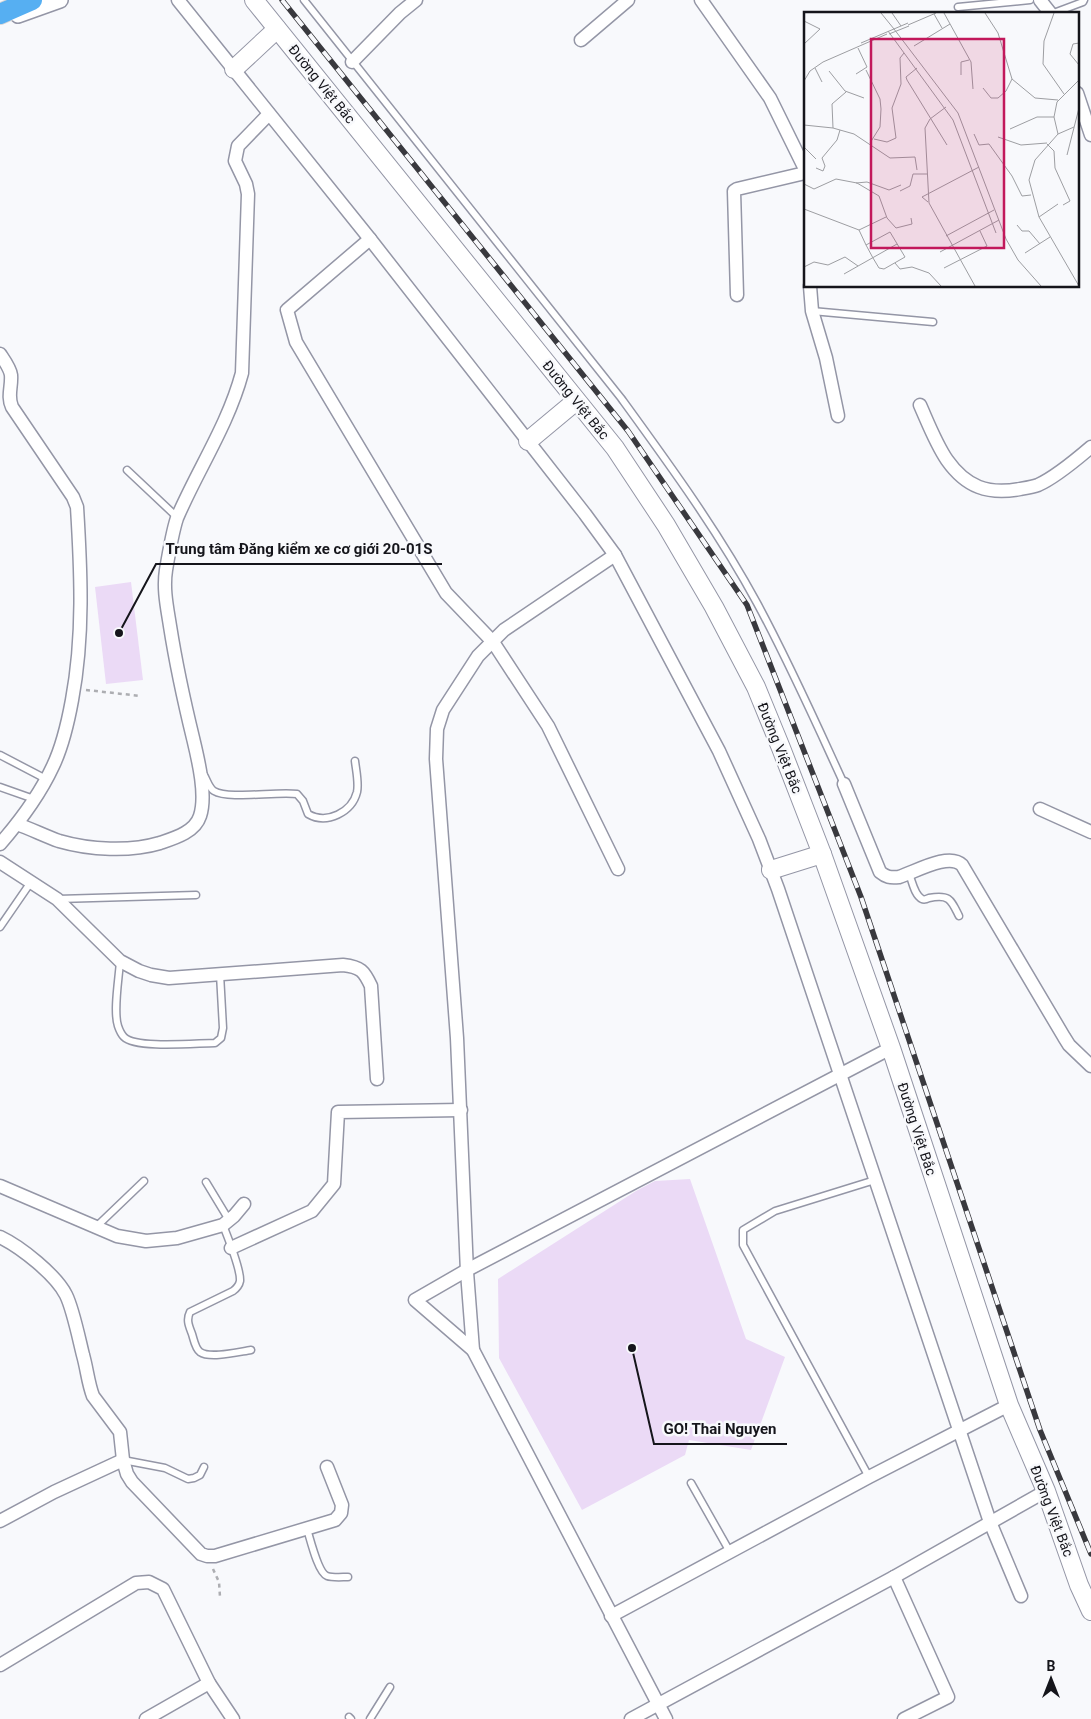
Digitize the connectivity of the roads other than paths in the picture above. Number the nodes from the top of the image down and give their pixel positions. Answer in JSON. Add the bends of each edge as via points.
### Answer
{"nodes":[{"id":1,"x":32,"y":0,"type":"edge"},
{"id":2,"x":60,"y":0,"type":"edge"},
{"id":3,"x":178,"y":0,"type":"edge"},
{"id":4,"x":254,"y":0,"type":"edge"},
{"id":5,"x":304,"y":0,"type":"edge"},
{"id":6,"x":416,"y":0,"type":"edge"},
{"id":7,"x":628,"y":0,"type":"edge"},
{"id":8,"x":701,"y":0,"type":"edge"},
{"id":9,"x":1030,"y":0,"type":"edge"},
{"id":10,"x":1040,"y":0,"type":"edge"},
{"id":11,"x":1084,"y":0,"type":"edge"},
{"id":12,"x":958,"y":7,"type":"dead end"},
{"id":13,"x":1049,"y":12,"type":"edge"},
{"id":14,"x":1056,"y":12,"type":"edge"},
{"id":15,"x":0,"y":14,"type":"edge"},
{"id":16,"x":0,"y":21,"type":"edge"},
{"id":17,"x":277,"y":29,"type":"junction"},
{"id":18,"x":581,"y":40,"type":"dead end"},
{"id":19,"x":352,"y":62,"type":"junction"},
{"id":20,"x":234,"y":69,"type":"junction"},
{"id":21,"x":1078,"y":96,"type":"edge"},
{"id":22,"x":269,"y":114,"type":"junction"},
{"id":23,"x":1091,"y":135,"type":"edge"},
{"id":24,"x":804,"y":167,"type":"edge"},
{"id":25,"x":804,"y":173,"type":"edge"},
{"id":26,"x":370,"y":239,"type":"junction"},
{"id":27,"x":810,"y":288,"type":"edge"},
{"id":28,"x":737,"y":295,"type":"dead end"},
{"id":29,"x":812,"y":311,"type":"junction"},
{"id":30,"x":933,"y":322,"type":"dead end"},
{"id":31,"x":0,"y":354,"type":"edge"},
{"id":32,"x":576,"y":401,"type":"junction"},
{"id":33,"x":920,"y":405,"type":"dead end"},
{"id":34,"x":838,"y":416,"type":"dead end"},
{"id":35,"x":528,"y":441,"type":"junction"},
{"id":36,"x":1091,"y":447,"type":"edge"},
{"id":37,"x":127,"y":470,"type":"dead end"},
{"id":38,"x":178,"y":518,"type":"junction"},
{"id":39,"x":615,"y":555,"type":"junction"},
{"id":40,"x":492,"y":642,"type":"junction"},
{"id":41,"x":0,"y":754,"type":"edge"},
{"id":42,"x":355,"y":761,"type":"dead end"},
{"id":43,"x":199,"y":762,"type":"junction"},
{"id":44,"x":46,"y":779,"type":"junction"},
{"id":45,"x":844,"y":784,"type":"joint"},
{"id":46,"x":0,"y":787,"type":"edge"},
{"id":47,"x":34,"y":799,"type":"junction"},
{"id":48,"x":1040,"y":809,"type":"dead end"},
{"id":49,"x":17,"y":824,"type":"junction"},
{"id":50,"x":1091,"y":832,"type":"edge"},
{"id":51,"x":0,"y":844,"type":"edge"},
{"id":52,"x":822,"y":854,"type":"junction"},
{"id":53,"x":0,"y":862,"type":"edge"},
{"id":54,"x":618,"y":869,"type":"dead end"},
{"id":55,"x":771,"y":870,"type":"junction"},
{"id":56,"x":909,"y":874,"type":"junction"},
{"id":57,"x":31,"y":882,"type":"junction"},
{"id":58,"x":196,"y":895,"type":"dead end"},
{"id":59,"x":57,"y":899,"type":"junction"},
{"id":60,"x":959,"y":916,"type":"dead end"},
{"id":61,"x":0,"y":927,"type":"edge"},
{"id":62,"x":120,"y":961,"type":"junction"},
{"id":63,"x":220,"y":974,"type":"junction"},
{"id":64,"x":891,"y":1048,"type":"junction"},
{"id":65,"x":1091,"y":1066,"type":"edge"},
{"id":66,"x":841,"y":1074,"type":"junction"},
{"id":67,"x":377,"y":1079,"type":"dead end"},
{"id":68,"x":460,"y":1110,"type":"junction"},
{"id":69,"x":875,"y":1180,"type":"junction"},
{"id":70,"x":144,"y":1181,"type":"dead end"},
{"id":71,"x":206,"y":1182,"type":"dead end"},
{"id":72,"x":0,"y":1186,"type":"edge"},
{"id":73,"x":244,"y":1204,"type":"dead end"},
{"id":74,"x":226,"y":1223,"type":"junction"},
{"id":75,"x":96,"y":1227,"type":"junction"},
{"id":76,"x":0,"y":1238,"type":"edge"},
{"id":77,"x":231,"y":1248,"type":"junction"},
{"id":78,"x":467,"y":1270,"type":"junction"},
{"id":79,"x":250,"y":1350,"type":"dead end"},
{"id":80,"x":473,"y":1350,"type":"junction"},
{"id":81,"x":1009,"y":1405,"type":"junction"},
{"id":82,"x":960,"y":1430,"type":"junction"},
{"id":83,"x":123,"y":1460,"type":"junction"},
{"id":84,"x":204,"y":1467,"type":"dead end"},
{"id":85,"x":327,"y":1467,"type":"dead end"},
{"id":86,"x":869,"y":1477,"type":"junction"},
{"id":87,"x":691,"y":1483,"type":"dead end"},
{"id":88,"x":1046,"y":1491,"type":"junction"},
{"id":89,"x":0,"y":1521,"type":"edge"},
{"id":90,"x":990,"y":1522,"type":"junction"},
{"id":91,"x":307,"y":1529,"type":"junction"},
{"id":92,"x":730,"y":1552,"type":"junction"},
{"id":93,"x":348,"y":1577,"type":"dead end"},
{"id":94,"x":894,"y":1578,"type":"junction"},
{"id":95,"x":1021,"y":1596,"type":"dead end"},
{"id":96,"x":1091,"y":1611,"type":"edge"},
{"id":97,"x":611,"y":1616,"type":"junction"},
{"id":98,"x":0,"y":1666,"type":"edge"},
{"id":99,"x":209,"y":1683,"type":"junction"},
{"id":100,"x":390,"y":1688,"type":"dead end"},
{"id":101,"x":658,"y":1706,"type":"junction"},
{"id":102,"x":146,"y":1719,"type":"edge"},
{"id":103,"x":233,"y":1719,"type":"edge"},
{"id":104,"x":370,"y":1719,"type":"edge"},
{"id":105,"x":631,"y":1719,"type":"edge"},
{"id":106,"x":666,"y":1719,"type":"edge"},
{"id":107,"x":904,"y":1719,"type":"edge"}],
"edges":[{"from":1,"to":15,"type":"highway"},
{"from":2,"to":16,"type":"street"},
{"from":3,"to":20,"type":"street"},
{"from":4,"to":17,"type":"main road","name":"Đường Việt Bắc"},
{"from":5,"to":19,"type":"lane"},
{"from":6,"to":19,"type":"street"},
{"from":7,"to":18,"type":"street"},
{"from":8,"to":24,"type":"street","via":[[770,98]]},
{"from":9,"to":12,"type":"lane"},
{"from":10,"to":13,"type":"street"},
{"from":11,"to":14,"type":"lane"},
{"from":17,"to":20,"type":"main road"},
{"from":17,"to":32,"type":"main road","name":"Đường Việt Bắc"},
{"from":19,"to":45,"type":"lane","via":[[621,398],[709,523],[757,602]]},
{"from":20,"to":22,"type":"street"},
{"from":21,"to":23,"type":"street"},
{"from":22,"to":26,"type":"street"},
{"from":22,"to":38,"type":"street","via":[[238,146],[235,161],[248,194],[242,373],[221,431]]},
{"from":25,"to":28,"type":"street","via":[[734,191]]},
{"from":26,"to":35,"type":"street"},
{"from":26,"to":40,"type":"street","via":[[287,310],[296,342],[446,593]]},
{"from":27,"to":29,"type":"street"},
{"from":29,"to":30,"type":"lane"},
{"from":29,"to":34,"type":"street"},
{"from":31,"to":44,"type":"street","via":[[11,375],[9,402],[57,471],[77,507],[82,577],[80,637],[67,726]]},
{"from":32,"to":35,"type":"main road"},
{"from":32,"to":52,"type":"main road","name":"Đường Việt Bắc","via":[[615,448],[666,525],[714,607],[756,687]]},
{"from":33,"to":36,"type":"street","via":[[946,459],[955,470],[980,488],[992,492],[1038,485]]},
{"from":35,"to":39,"type":"street"},
{"from":37,"to":38,"type":"lane"},
{"from":38,"to":43,"type":"street","via":[[164,589],[176,662]]},
{"from":39,"to":40,"type":"street","via":[[504,630]]},
{"from":39,"to":55,"type":"street","via":[[719,751]]},
{"from":40,"to":54,"type":"street","via":[[548,726]]},
{"from":40,"to":68,"type":"street","via":[[478,656],[443,710],[437,729],[436,759],[458,1038]]},
{"from":41,"to":44,"type":"lane"},
{"from":42,"to":43,"type":"lane","via":[[358,790],[346,811],[330,818],[316,818],[308,814],[297,794],[215,792]]},
{"from":43,"to":49,"type":"street","via":[[200,817],[190,830],[173,839],[150,846],[101,848],[58,840]]},
{"from":44,"to":47,"type":"street"},
{"from":45,"to":56,"type":"street","via":[[880,872],[891,878]]},
{"from":46,"to":47,"type":"lane"},
{"from":47,"to":49,"type":"street"},
{"from":48,"to":50,"type":"street"},
{"from":49,"to":51,"type":"street"},
{"from":52,"to":55,"type":"main road"},
{"from":52,"to":64,"type":"main road","name":"Đường Việt Bắc"},
{"from":53,"to":57,"type":"street"},
{"from":55,"to":66,"type":"street"},
{"from":56,"to":60,"type":"lane","via":[[920,898],[944,896],[951,901]]},
{"from":56,"to":65,"type":"street","via":[[949,859],[962,865],[1064,1037]]},
{"from":57,"to":59,"type":"street"},
{"from":57,"to":61,"type":"lane"},
{"from":58,"to":59,"type":"lane"},
{"from":59,"to":62,"type":"street"},
{"from":62,"to":63,"type":"street","via":[[139,971],[169,978]]},
{"from":62,"to":63,"type":"lane","via":[[118,1027],[124,1037],[151,1044],[215,1043],[221,1038]]},
{"from":63,"to":67,"type":"street","via":[[356,966],[365,973],[371,986]]},
{"from":64,"to":66,"type":"street"},
{"from":64,"to":81,"type":"main road","name":"Đường Việt Bắc"},
{"from":66,"to":69,"type":"street"},
{"from":66,"to":78,"type":"street"},
{"from":68,"to":77,"type":"street","via":[[338,1112],[334,1184],[312,1211]]},
{"from":68,"to":78,"type":"street"},
{"from":69,"to":82,"type":"street"},
{"from":69,"to":86,"type":"lane","via":[[775,1211],[743,1230],[743,1245]]},
{"from":70,"to":75,"type":"lane"},
{"from":71,"to":74,"type":"lane"},
{"from":72,"to":75,"type":"street"},
{"from":73,"to":74,"type":"street"},
{"from":74,"to":75,"type":"street","via":[[177,1238],[146,1241],[116,1236]]},
{"from":74,"to":77,"type":"lane"},
{"from":76,"to":83,"type":"street","via":[[43,1268],[66,1296],[84,1355],[90,1390],[120,1432]]},
{"from":77,"to":79,"type":"lane","via":[[240,1278],[238,1288],[190,1312],[187,1322],[196,1348],[201,1352],[209,1355]]},
{"from":78,"to":80,"type":"street"},
{"from":78,"to":80,"type":"street","via":[[415,1300]]},
{"from":80,"to":97,"type":"street"},
{"from":81,"to":82,"type":"street"},
{"from":81,"to":88,"type":"main road","name":"Đường Việt Bắc"},
{"from":82,"to":86,"type":"street"},
{"from":82,"to":90,"type":"street"},
{"from":83,"to":84,"type":"lane","via":[[165,1468],[188,1479],[200,1475]]},
{"from":83,"to":89,"type":"street"},
{"from":83,"to":91,"type":"street","via":[[132,1482],[201,1554],[215,1556]]},
{"from":85,"to":91,"type":"street","via":[[342,1505],[341,1514],[335,1520]]},
{"from":86,"to":92,"type":"street"},
{"from":87,"to":92,"type":"lane"},
{"from":88,"to":90,"type":"street"},
{"from":88,"to":96,"type":"main road","name":"Đường Việt Bắc"},
{"from":90,"to":94,"type":"street"},
{"from":90,"to":95,"type":"street"},
{"from":91,"to":93,"type":"lane","via":[[323,1574]]},
{"from":92,"to":97,"type":"street"},
{"from":94,"to":101,"type":"street"},
{"from":94,"to":107,"type":"street","via":[[948,1697]]},
{"from":97,"to":101,"type":"street"},
{"from":98,"to":99,"type":"street","via":[[143,1581],[163,1589]]},
{"from":99,"to":102,"type":"street"},
{"from":99,"to":103,"type":"street"},
{"from":100,"to":104,"type":"lane"},
{"from":101,"to":105,"type":"street"},
{"from":101,"to":106,"type":"street"}]}
